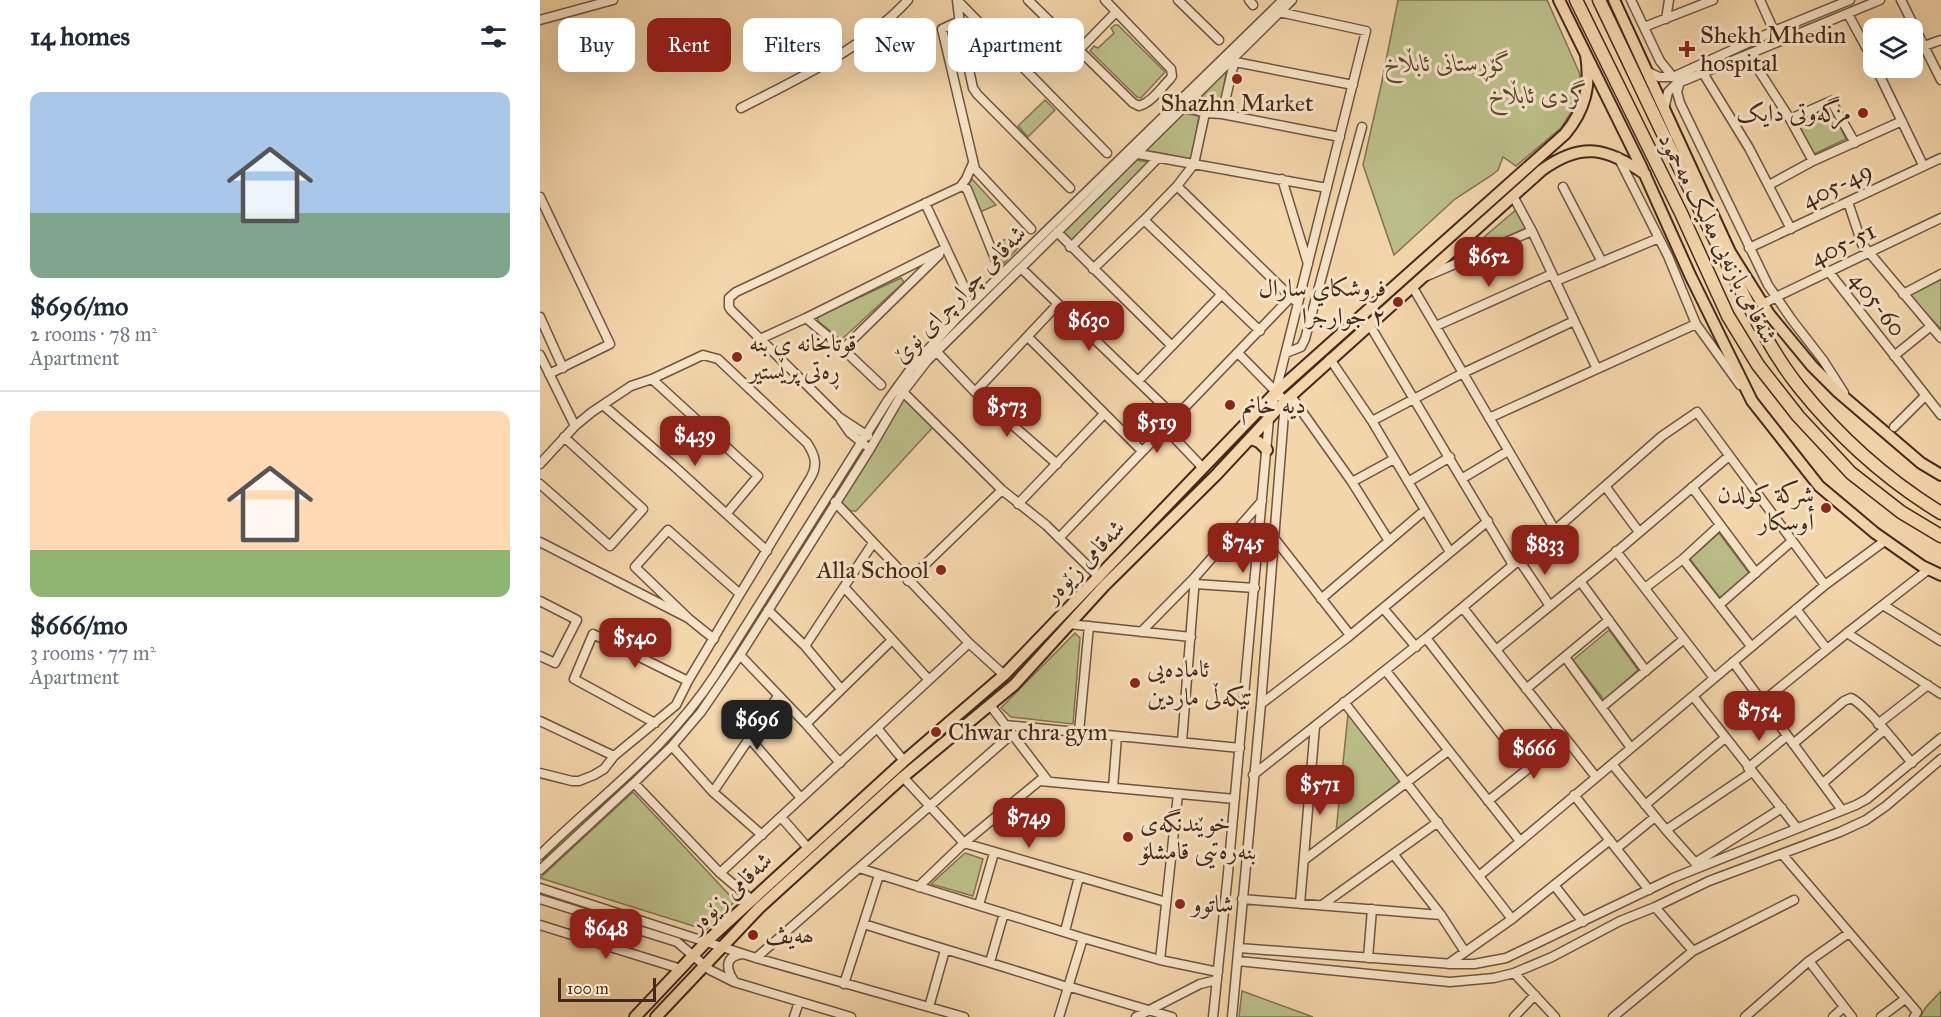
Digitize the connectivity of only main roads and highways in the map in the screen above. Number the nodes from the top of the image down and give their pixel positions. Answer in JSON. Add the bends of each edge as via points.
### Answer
{"nodes":[{"id":1,"x":1559,"y":0,"type":"edge"},
{"id":2,"x":1576,"y":0,"type":"edge"},
{"id":3,"x":1599,"y":0,"type":"edge"},
{"id":4,"x":1614,"y":0,"type":"edge"},
{"id":5,"x":1586,"y":55,"type":"junction"},
{"id":6,"x":1645,"y":174,"type":"junction"},
{"id":7,"x":1475,"y":213,"type":"junction"},
{"id":8,"x":1477,"y":229,"type":"junction"},
{"id":9,"x":1730,"y":252,"type":"junction"},
{"id":10,"x":1732,"y":272,"type":"junction"},
{"id":11,"x":1251,"y":439,"type":"junction"},
{"id":12,"x":1267,"y":450,"type":"road end"},
{"id":13,"x":1941,"y":475,"type":"edge"},
{"id":14,"x":1941,"y":513,"type":"edge"},
{"id":15,"x":1941,"y":536,"type":"edge"},
{"id":16,"x":1941,"y":575,"type":"edge"},
{"id":17,"x":635,"y":1017,"type":"edge"},
{"id":18,"x":656,"y":1017,"type":"edge"}],
"edges":[{"from":1,"to":5,"type":"main road"},
{"from":2,"to":15,"type":"highway","name":"شەقامی بازنەیی مەلیک مەحمود","via":[[1728,316],[1758,364],[1798,416],[1851,473],[1901,512]]},
{"from":3,"to":10,"type":"highway","name":"شەقامی بازنەیی مەلیک مەحمود"},
{"from":4,"to":9,"type":"main road"},
{"from":5,"to":6,"type":"main road"},
{"from":5,"to":7,"type":"main road","name":"شەقامی زێوەر","via":[[1586,97],[1577,117],[1564,135]]},
{"from":6,"to":8,"type":"main road","name":"شەقامی زێوەر","via":[[1618,157],[1598,152],[1566,156],[1555,161]]},
{"from":6,"to":16,"type":"main road","via":[[1692,281],[1752,401],[1819,486],[1886,540]]},
{"from":7,"to":8,"type":"main road"},
{"from":7,"to":17,"type":"main road","name":"شەقامی زێوەر","via":[[1276,392],[1004,675],[706,942]]},
{"from":8,"to":11,"type":"main road","name":"شەقامی زێوەر","via":[[1288,398]]},
{"from":9,"to":10,"type":"highway"},
{"from":9,"to":13,"type":"main road","via":[[1769,314],[1812,366],[1921,463]]},
{"from":10,"to":14,"type":"highway","name":"شەقامی بازنەیی مەلیک مەحمود","via":[[1768,343],[1799,387],[1850,444],[1909,494]]},
{"from":11,"to":12,"type":"main road"},
{"from":11,"to":18,"type":"main road","name":"شەقامی زێوەر","via":[[1104,586],[1014,685],[903,777],[759,908]]}]}
